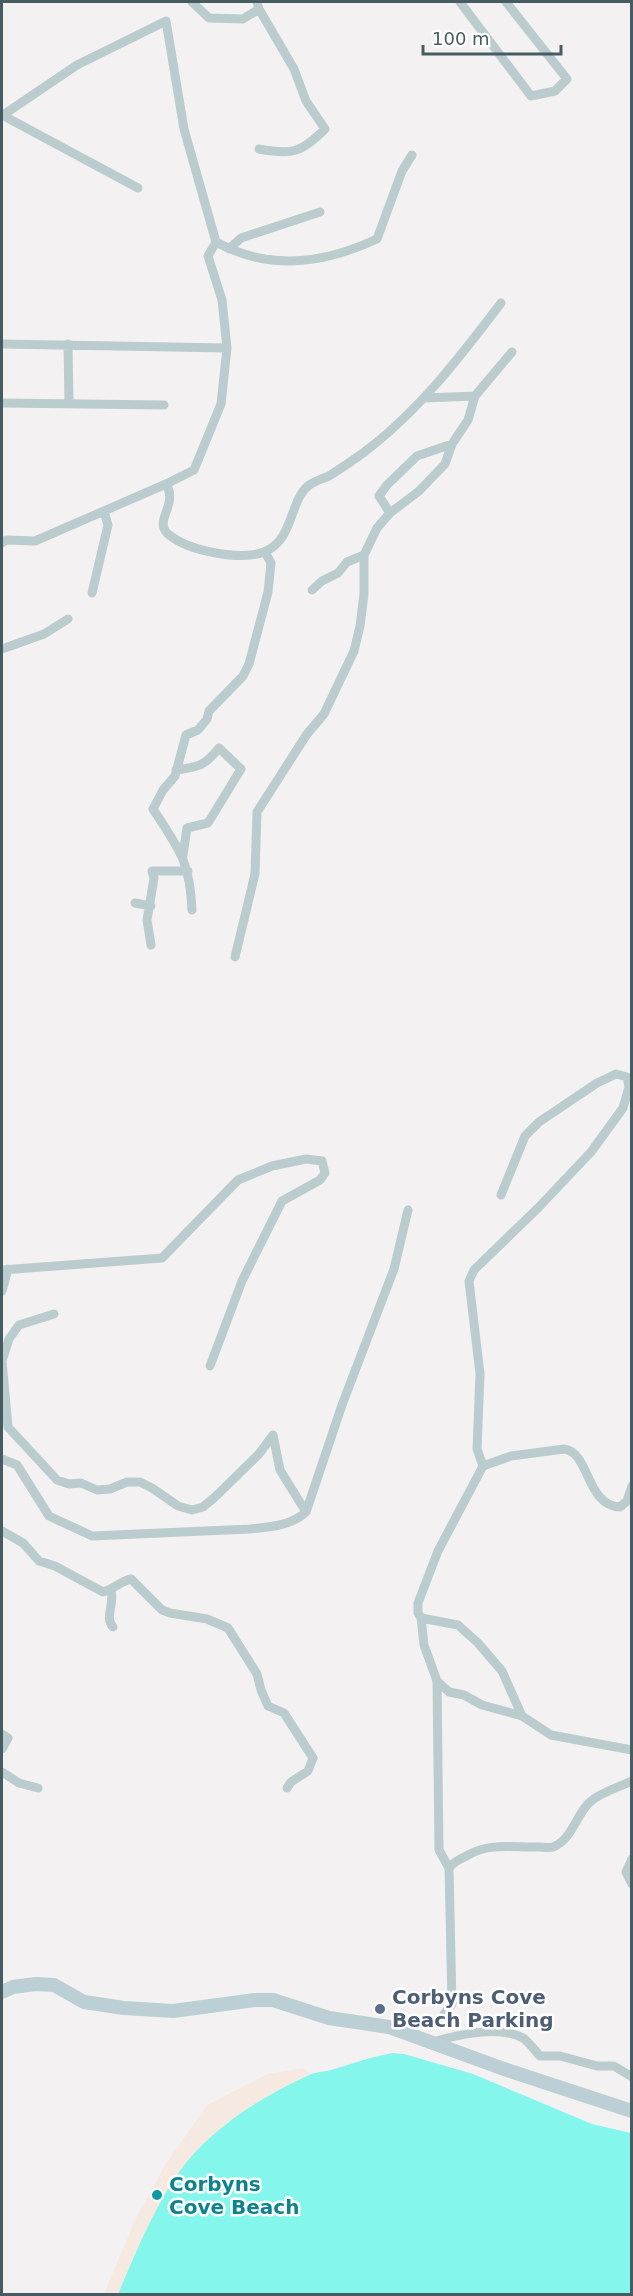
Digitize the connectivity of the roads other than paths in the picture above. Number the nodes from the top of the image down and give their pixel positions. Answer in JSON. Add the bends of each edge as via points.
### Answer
{"nodes":[{"id":1,"x":192,"y":2,"type":"edge"},
{"id":2,"x":460,"y":2,"type":"edge"},
{"id":3,"x":506,"y":2,"type":"edge"},
{"id":4,"x":258,"y":5,"type":"edge"},
{"id":5,"x":2,"y":115,"type":"edge"},
{"id":6,"x":259,"y":149,"type":"dead end"},
{"id":7,"x":412,"y":155,"type":"dead end"},
{"id":8,"x":138,"y":188,"type":"dead end"},
{"id":9,"x":320,"y":212,"type":"dead end"},
{"id":10,"x":216,"y":242,"type":"junction"},
{"id":11,"x":229,"y":249,"type":"junction"},
{"id":12,"x":501,"y":303,"type":"dead end"},
{"id":13,"x":2,"y":344,"type":"edge"},
{"id":14,"x":68,"y":344,"type":"junction"},
{"id":15,"x":227,"y":348,"type":"junction"},
{"id":16,"x":512,"y":352,"type":"dead end"},
{"id":17,"x":475,"y":396,"type":"junction"},
{"id":18,"x":424,"y":398,"type":"junction"},
{"id":19,"x":2,"y":403,"type":"edge"},
{"id":20,"x":69,"y":404,"type":"junction"},
{"id":21,"x":164,"y":405,"type":"dead end"},
{"id":22,"x":452,"y":444,"type":"junction"},
{"id":23,"x":166,"y":484,"type":"junction"},
{"id":24,"x":104,"y":511,"type":"junction"},
{"id":25,"x":390,"y":513,"type":"junction"},
{"id":26,"x":2,"y":543,"type":"edge"},
{"id":27,"x":265,"y":552,"type":"junction"},
{"id":28,"x":364,"y":555,"type":"junction"},
{"id":29,"x":312,"y":590,"type":"dead end"},
{"id":30,"x":92,"y":593,"type":"dead end"},
{"id":31,"x":68,"y":619,"type":"dead end"},
{"id":32,"x":2,"y":649,"type":"edge"},
{"id":33,"x":176,"y":770,"type":"junction"},
{"id":34,"x":183,"y":855,"type":"junction"},
{"id":35,"x":188,"y":871,"type":"junction"},
{"id":36,"x":135,"y":903,"type":"dead end"},
{"id":37,"x":150,"y":906,"type":"junction"},
{"id":38,"x":192,"y":910,"type":"dead end"},
{"id":39,"x":150,"y":945,"type":"dead end"},
{"id":40,"x":235,"y":957,"type":"dead end"},
{"id":41,"x":501,"y":1195,"type":"dead end"},
{"id":42,"x":408,"y":1210,"type":"dead end"},
{"id":43,"x":5,"y":1270,"type":"edge"},
{"id":44,"x":2,"y":1291,"type":"edge"},
{"id":45,"x":54,"y":1314,"type":"dead end"},
{"id":46,"x":210,"y":1366,"type":"dead end"},
{"id":47,"x":2,"y":1459,"type":"edge"},
{"id":48,"x":483,"y":1466,"type":"junction"},
{"id":49,"x":632,"y":1486,"type":"edge"},
{"id":50,"x":306,"y":1512,"type":"junction"},
{"id":51,"x":2,"y":1531,"type":"edge"},
{"id":52,"x":111,"y":1590,"type":"junction"},
{"id":53,"x":422,"y":1618,"type":"junction"},
{"id":54,"x":113,"y":1627,"type":"dead end"},
{"id":55,"x":437,"y":1681,"type":"junction"},
{"id":56,"x":522,"y":1716,"type":"junction"},
{"id":57,"x":2,"y":1734,"type":"edge"},
{"id":58,"x":2,"y":1749,"type":"edge"},
{"id":59,"x":632,"y":1750,"type":"edge"},
{"id":60,"x":2,"y":1771,"type":"edge"},
{"id":61,"x":632,"y":1781,"type":"edge"},
{"id":62,"x":38,"y":1788,"type":"dead end"},
{"id":63,"x":287,"y":1788,"type":"dead end"},
{"id":64,"x":632,"y":1859,"type":"edge"},
{"id":65,"x":449,"y":1868,"type":"junction"},
{"id":66,"x":632,"y":1884,"type":"edge"},
{"id":67,"x":2,"y":1992,"type":"edge"},
{"id":68,"x":444,"y":2014,"type":"dead end"},
{"id":69,"x":430,"y":2043,"type":"junction"},
{"id":70,"x":632,"y":2077,"type":"edge"},
{"id":71,"x":632,"y":2111,"type":"edge"}],
"edges":[{"from":1,"to":4,"type":"street","via":[[209,18],[243,19]]},
{"from":2,"to":3,"type":"street","via":[[531,96],[555,91],[567,79]]},
{"from":4,"to":6,"type":"street","via":[[294,69],[306,101],[326,129],[308,146],[295,151]]},
{"from":5,"to":8,"type":"street"},
{"from":5,"to":10,"type":"street","via":[[77,65],[166,21],[184,129]]},
{"from":7,"to":11,"type":"street","via":[[376,239],[312,261],[273,260]]},
{"from":9,"to":11,"type":"street","via":[[241,237]]},
{"from":10,"to":11,"type":"street"},
{"from":10,"to":15,"type":"street","via":[[208,256],[222,300]]},
{"from":12,"to":18,"type":"street"},
{"from":13,"to":14,"type":"street"},
{"from":14,"to":15,"type":"street"},
{"from":14,"to":20,"type":"street"},
{"from":15,"to":23,"type":"street","via":[[221,404],[194,470]]},
{"from":16,"to":17,"type":"street"},
{"from":17,"to":18,"type":"street"},
{"from":17,"to":22,"type":"street","via":[[468,420]]},
{"from":18,"to":27,"type":"street","via":[[363,453],[309,485],[290,526]]},
{"from":19,"to":20,"type":"street"},
{"from":20,"to":21,"type":"street"},
{"from":22,"to":25,"type":"street","via":[[445,464]]},
{"from":22,"to":25,"type":"street","via":[[417,456],[387,485],[379,496]]},
{"from":23,"to":24,"type":"street"},
{"from":23,"to":27,"type":"street","via":[[171,491],[163,526],[166,533],[222,555]]},
{"from":24,"to":26,"type":"street","via":[[35,541]]},
{"from":24,"to":30,"type":"street","via":[[108,525]]},
{"from":25,"to":28,"type":"street","via":[[376,528]]},
{"from":27,"to":33,"type":"street","via":[[271,563],[268,592],[249,664],[243,676],[209,711],[207,719],[186,735]]},
{"from":28,"to":29,"type":"street","via":[[347,562]]},
{"from":28,"to":40,"type":"street","via":[[364,594],[354,651],[324,714],[257,812],[255,874]]},
{"from":31,"to":32,"type":"street","via":[[44,634]]},
{"from":33,"to":34,"type":"street","via":[[153,809]]},
{"from":33,"to":34,"type":"street","via":[[196,768],[210,760],[219,748],[241,769],[208,824],[187,828]]},
{"from":34,"to":35,"type":"street"},
{"from":35,"to":37,"type":"street","via":[[152,871]]},
{"from":35,"to":38,"type":"street"},
{"from":36,"to":37,"type":"street"},
{"from":37,"to":39,"type":"street"},
{"from":41,"to":48,"type":"street","via":[[525,1136],[539,1122],[597,1083],[616,1074],[627,1077],[629,1088],[623,1108],[591,1152],[474,1270],[469,1281],[480,1374],[477,1449]]},
{"from":42,"to":50,"type":"street","via":[[394,1269]]},
{"from":43,"to":44,"type":"street"},
{"from":43,"to":46,"type":"street","via":[[162,1258],[238,1180],[272,1166],[306,1159],[321,1161],[325,1173],[320,1180],[282,1201],[242,1281]]},
{"from":45,"to":50,"type":"street","via":[[19,1325],[2,1360],[8,1427],[57,1480],[97,1490],[140,1482],[178,1506],[192,1510],[215,1497],[273,1435],[280,1470]]},
{"from":47,"to":50,"type":"street","via":[[17,1465],[49,1516],[92,1536],[272,1527],[298,1519]]},
{"from":48,"to":49,"type":"street","via":[[511,1456],[564,1449],[576,1456],[591,1485],[612,1507],[627,1501]]},
{"from":48,"to":53,"type":"street","via":[[438,1551],[418,1603]]},
{"from":51,"to":52,"type":"street","via":[[23,1543],[39,1562],[55,1566],[103,1593]]},
{"from":52,"to":54,"type":"street","via":[[108,1617]]},
{"from":52,"to":63,"type":"street","via":[[131,1579],[162,1610],[207,1619],[232,1632],[257,1674],[265,1702],[284,1713],[313,1758],[308,1772]]},
{"from":53,"to":55,"type":"street","via":[[424,1645]]},
{"from":53,"to":56,"type":"street","via":[[458,1625],[478,1643],[502,1671]]},
{"from":55,"to":56,"type":"street","via":[[449,1692]]},
{"from":55,"to":65,"type":"street","via":[[439,1850]]},
{"from":56,"to":59,"type":"street","via":[[551,1735]]},
{"from":57,"to":58,"type":"street","via":[[8,1737]]},
{"from":60,"to":62,"type":"street","via":[[19,1783]]},
{"from":61,"to":65,"type":"street","via":[[592,1800],[565,1838],[553,1847],[479,1848]]},
{"from":64,"to":66,"type":"street","via":[[626,1872]]},
{"from":65,"to":68,"type":"street","via":[[452,2004]]},
{"from":67,"to":69,"type":"main road","via":[[13,1987],[54,1985],[84,2002],[173,2011],[273,2000],[329,2018],[389,2027]]},
{"from":69,"to":70,"type":"street","via":[[493,2031],[523,2038],[540,2056],[614,2066]]},
{"from":69,"to":71,"type":"main road"}]}
